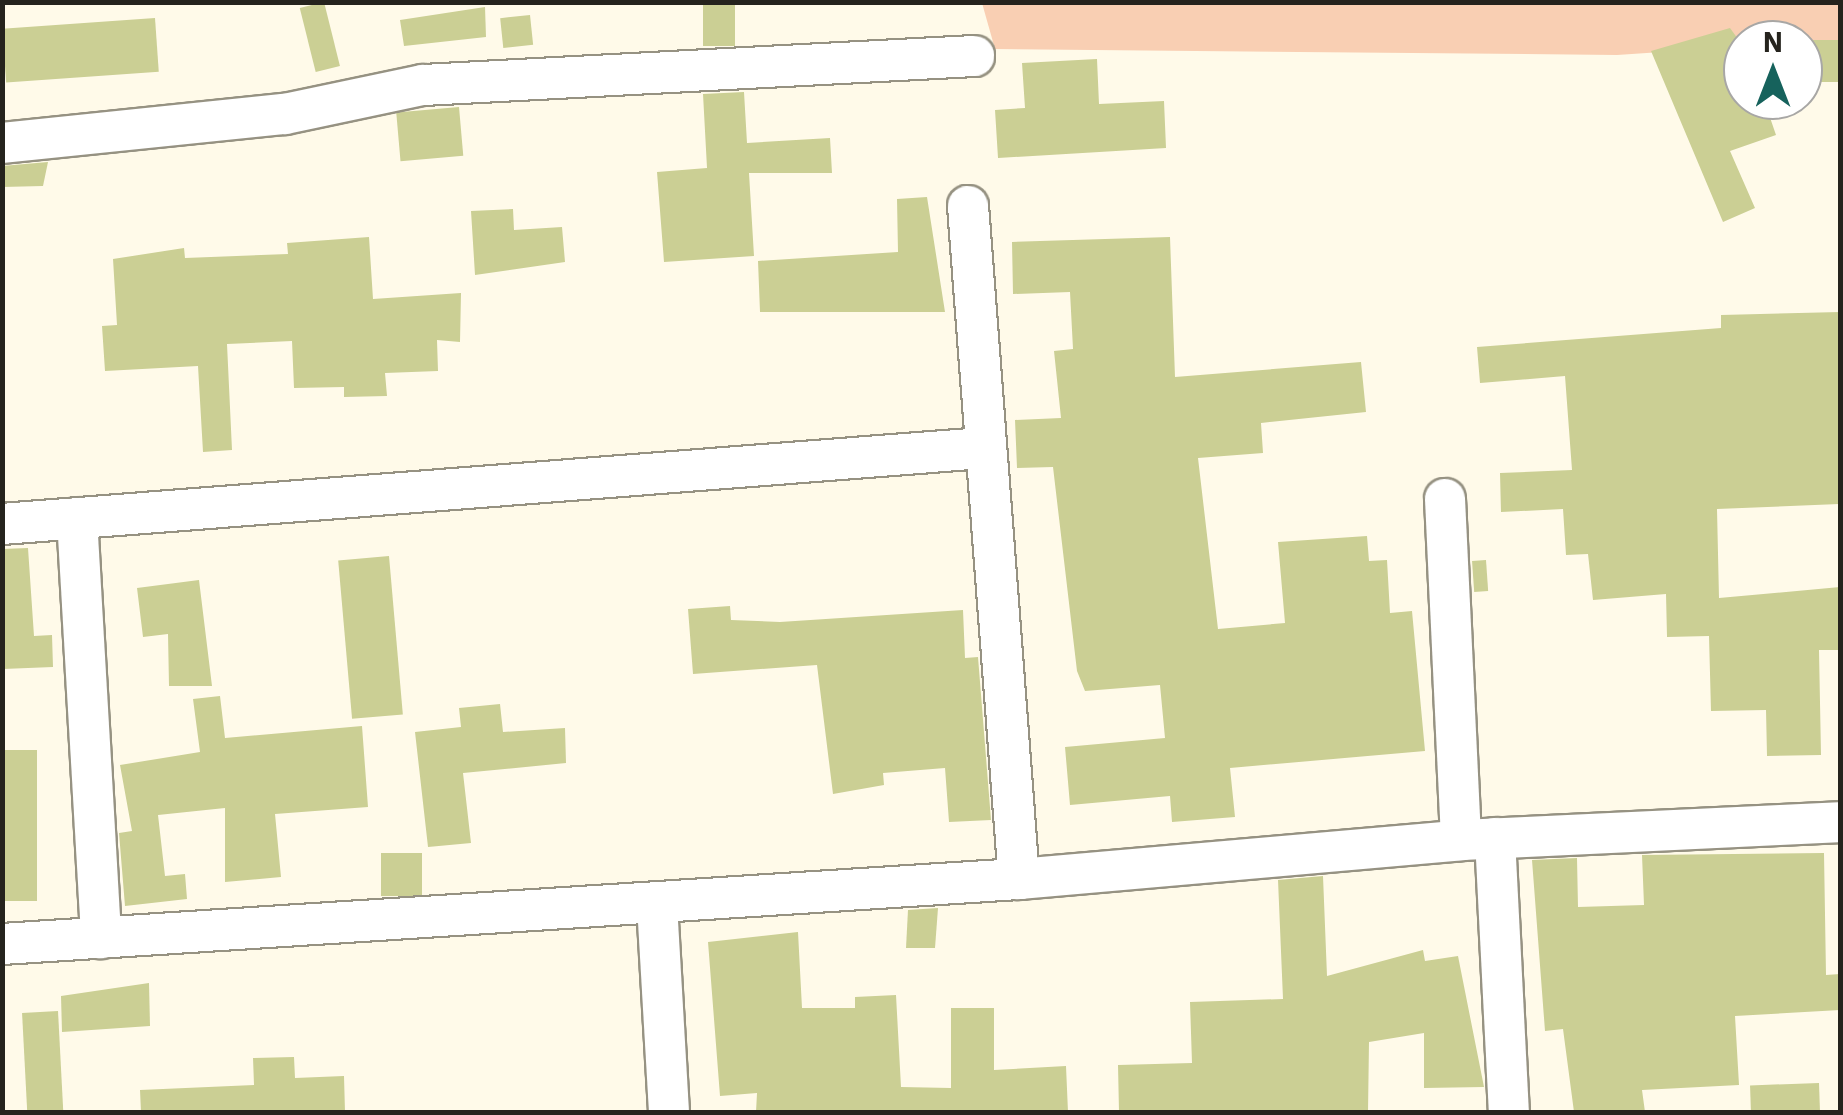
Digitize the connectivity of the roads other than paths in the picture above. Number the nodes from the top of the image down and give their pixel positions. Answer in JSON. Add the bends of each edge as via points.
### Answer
{"nodes":[{"id":1,"x":974,"y":56,"type":"dead end"},
{"id":2,"x":2,"y":143,"type":"edge"},
{"id":3,"x":968,"y":206,"type":"dead end"},
{"id":4,"x":984,"y":448,"type":"junction"},
{"id":5,"x":1445,"y":498,"type":"dead end"},
{"id":6,"x":77,"y":518,"type":"junction"},
{"id":7,"x":2,"y":524,"type":"edge"},
{"id":8,"x":1840,"y":822,"type":"edge"},
{"id":9,"x":1478,"y":839,"type":"junction"},
{"id":10,"x":1020,"y":879,"type":"junction"},
{"id":11,"x":657,"y":904,"type":"junction"},
{"id":12,"x":101,"y":938,"type":"junction"},
{"id":13,"x":2,"y":944,"type":"edge"},
{"id":14,"x":669,"y":1112,"type":"edge"},
{"id":15,"x":1509,"y":1112,"type":"edge"}],
"edges":[{"from":1,"to":2,"type":"street","via":[[423,85],[285,114]]},
{"from":3,"to":4,"type":"street"},
{"from":4,"to":6,"type":"street"},
{"from":4,"to":10,"type":"street"},
{"from":5,"to":9,"type":"street"},
{"from":6,"to":7,"type":"street"},
{"from":6,"to":12,"type":"street"},
{"from":8,"to":9,"type":"street"},
{"from":9,"to":10,"type":"street"},
{"from":9,"to":15,"type":"street"},
{"from":10,"to":11,"type":"street"},
{"from":11,"to":12,"type":"street"},
{"from":11,"to":14,"type":"street"},
{"from":12,"to":13,"type":"street"}]}
